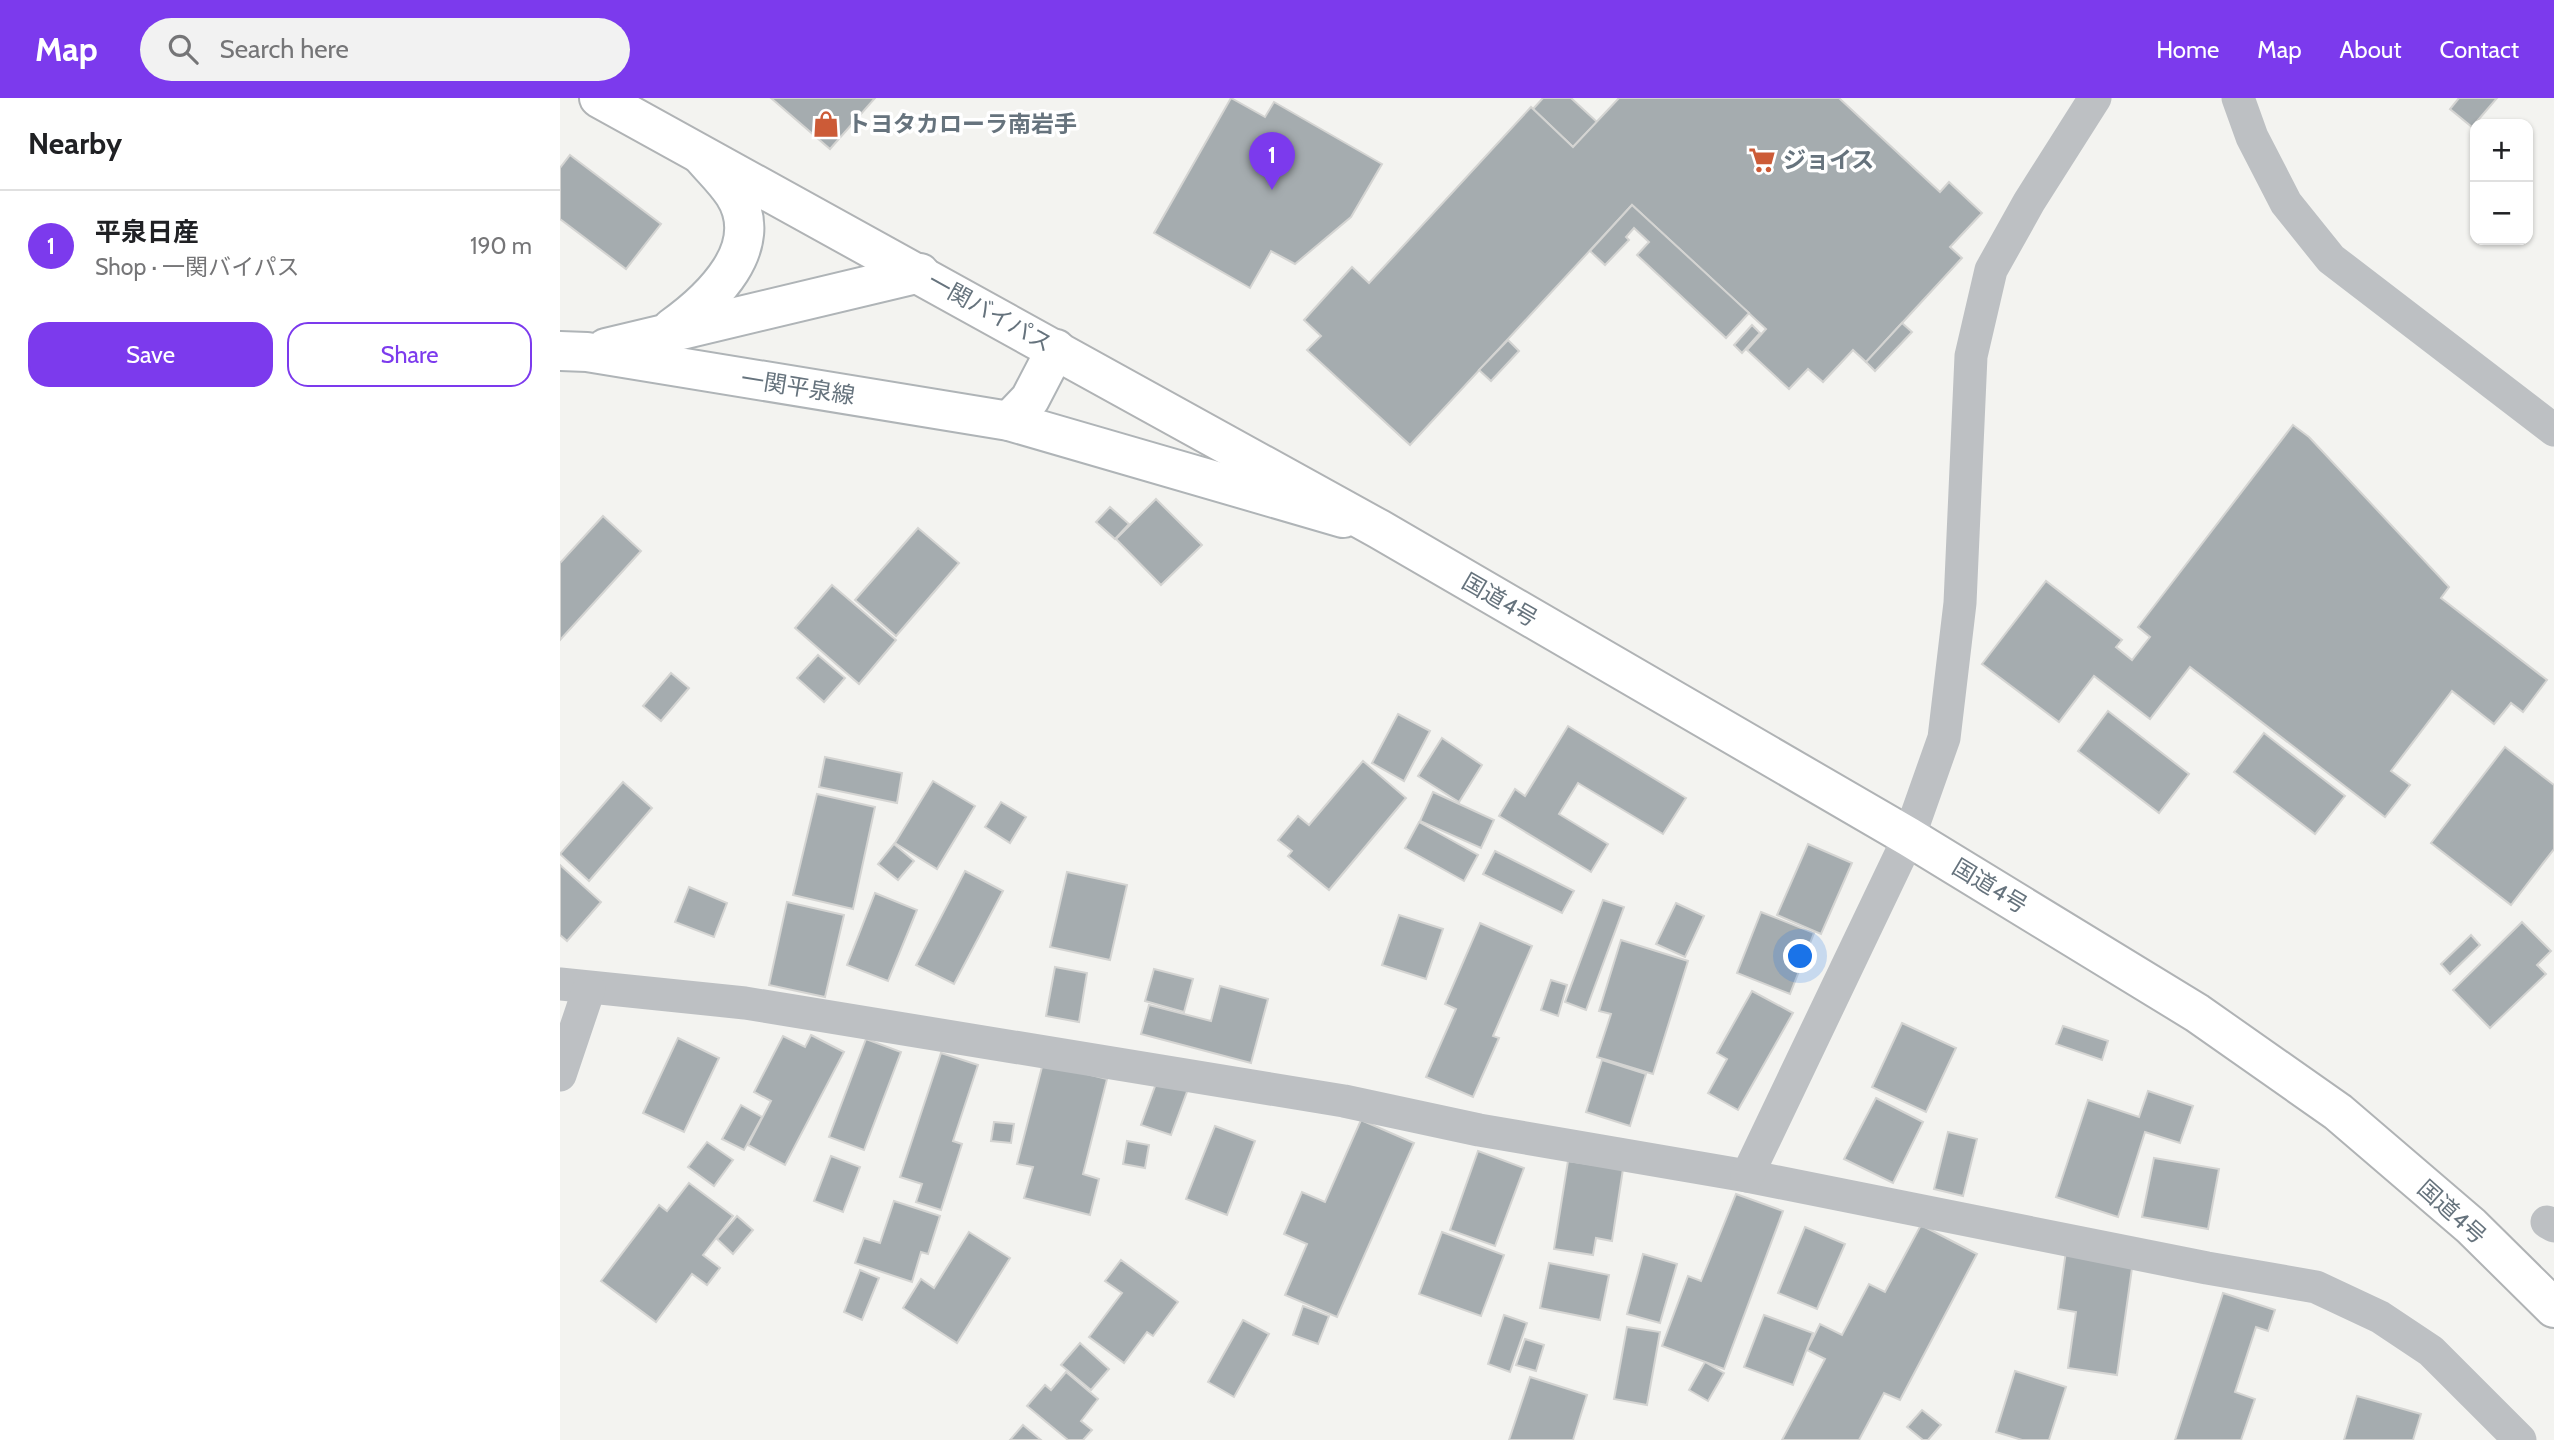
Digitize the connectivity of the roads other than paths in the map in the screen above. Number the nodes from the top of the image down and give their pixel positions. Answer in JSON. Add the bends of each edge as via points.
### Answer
{"nodes":[{"id":1,"x":598,"y":98,"type":"edge"},
{"id":2,"x":2095,"y":98,"type":"edge"},
{"id":3,"x":2238,"y":98,"type":"edge"},
{"id":4,"x":702,"y":155,"type":"junction"},
{"id":5,"x":920,"y":273,"type":"junction"},
{"id":6,"x":662,"y":336,"type":"junction"},
{"id":7,"x":1056,"y":349,"type":"junction"},
{"id":8,"x":573,"y":351,"type":"edge"},
{"id":9,"x":1009,"y":421,"type":"junction"},
{"id":10,"x":2554,"y":430,"type":"edge"},
{"id":11,"x":1379,"y":529,"type":"junction"},
{"id":12,"x":1909,"y":837,"type":"junction"},
{"id":13,"x":575,"y":986,"type":"edge"},
{"id":14,"x":560,"y":1075,"type":"edge"},
{"id":15,"x":1747,"y":1176,"type":"junction"},
{"id":16,"x":2554,"y":1308,"type":"edge"},
{"id":17,"x":2520,"y":1440,"type":"edge"}],
"edges":[{"from":1,"to":4,"type":"main road","name":"一関バイパス"},
{"from":2,"to":12,"type":"street","via":[[1991,270],[1971,356],[1960,603],[1944,738]]},
{"from":3,"to":10,"type":"street","via":[[2286,203],[2331,259]]},
{"from":4,"to":5,"type":"main road","name":"一関バイパス"},
{"from":4,"to":6,"type":"main road","name":"一関平泉線","via":[[734,195],[741,211],[743,238],[718,289]]},
{"from":5,"to":6,"type":"main road","name":"一関平泉線"},
{"from":5,"to":7,"type":"main road","name":"一関バイパス"},
{"from":6,"to":8,"type":"main road","name":"一関平泉線"},
{"from":7,"to":9,"type":"main road","via":[[1030,399]]},
{"from":7,"to":11,"type":"main road","name":"一関バイパス"},
{"from":8,"to":9,"type":"main road","name":"一関平泉線"},
{"from":9,"to":11,"type":"main road","name":"一関平泉線"},
{"from":11,"to":12,"type":"main road","name":"国道4号"},
{"from":12,"to":15,"type":"street"},
{"from":12,"to":16,"type":"main road","name":"国道4号","via":[[2197,1013],[2339,1112],[2471,1226]]},
{"from":13,"to":14,"type":"street"},
{"from":13,"to":15,"type":"street","via":[[758,1005],[1344,1101]]},
{"from":15,"to":17,"type":"street","via":[[2316,1287],[2380,1317],[2431,1351]]}]}
